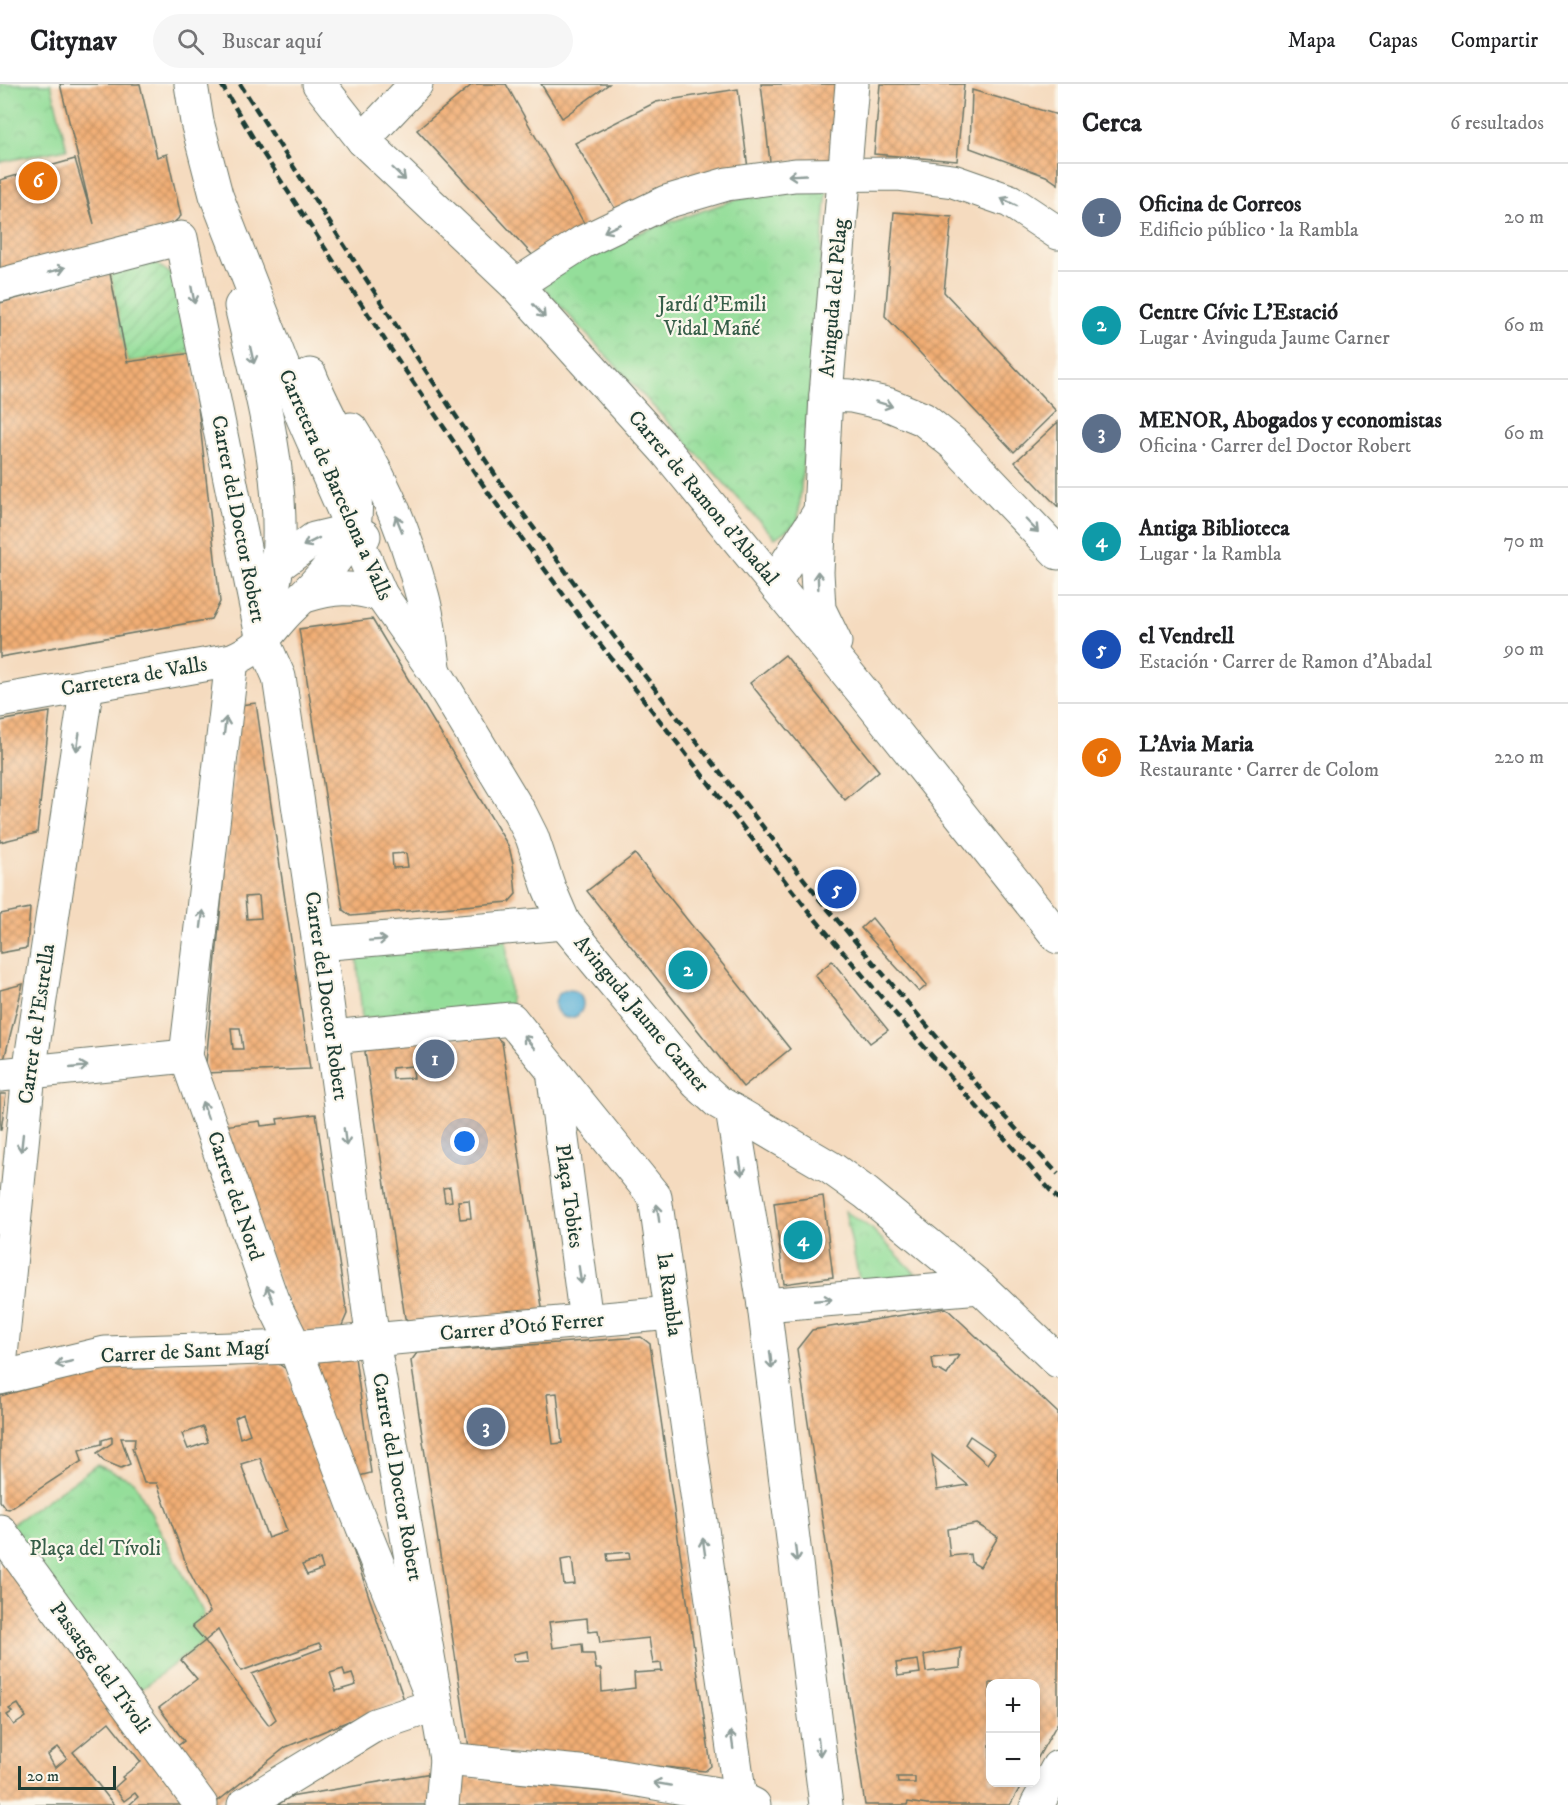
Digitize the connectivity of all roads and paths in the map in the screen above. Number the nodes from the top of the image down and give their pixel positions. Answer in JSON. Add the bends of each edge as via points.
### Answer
{"nodes":[{"id":1,"x":191,"y":84,"type":"edge"},
{"id":2,"x":319,"y":84,"type":"edge"},
{"id":3,"x":416,"y":84,"type":"edge"},
{"id":4,"x":852,"y":84,"type":"edge"},
{"id":5,"x":363,"y":140,"type":"junction"},
{"id":6,"x":844,"y":175,"type":"junction"},
{"id":7,"x":216,"y":195,"type":"junction"},
{"id":8,"x":1058,"y":234,"type":"edge"},
{"id":9,"x":0,"y":285,"type":"edge"},
{"id":10,"x":516,"y":285,"type":"junction"},
{"id":11,"x":262,"y":316,"type":"junction"},
{"id":12,"x":310,"y":375,"type":"junction"},
{"id":13,"x":826,"y":395,"type":"junction"},
{"id":14,"x":820,"y":512,"type":"junction"},
{"id":15,"x":352,"y":530,"type":"junction"},
{"id":16,"x":1058,"y":553,"type":"edge"},
{"id":17,"x":276,"y":567,"type":"junction"},
{"id":18,"x":417,"y":579,"type":"junction"},
{"id":19,"x":777,"y":587,"type":"junction"},
{"id":20,"x":381,"y":595,"type":"junction"},
{"id":21,"x":305,"y":596,"type":"junction"},
{"id":22,"x":263,"y":641,"type":"junction"},
{"id":23,"x":232,"y":660,"type":"junction"},
{"id":24,"x":435,"y":672,"type":"junction"},
{"id":25,"x":87,"y":685,"type":"junction"},
{"id":26,"x":862,"y":690,"type":"junction"},
{"id":27,"x":0,"y":701,"type":"edge"},
{"id":28,"x":564,"y":923,"type":"junction"},
{"id":29,"x":1058,"y":937,"type":"edge"},
{"id":30,"x":319,"y":944,"type":"junction"},
{"id":31,"x":332,"y":1037,"type":"junction"},
{"id":32,"x":186,"y":1056,"type":"junction"},
{"id":33,"x":553,"y":1071,"type":"junction"},
{"id":34,"x":15,"y":1074,"type":"edge"},
{"id":35,"x":732,"y":1110,"type":"junction"},
{"id":36,"x":980,"y":1287,"type":"junction"},
{"id":37,"x":765,"y":1305,"type":"junction"},
{"id":38,"x":671,"y":1313,"type":"junction"},
{"id":39,"x":586,"y":1321,"type":"junction"},
{"id":40,"x":373,"y":1341,"type":"junction"},
{"id":41,"x":295,"y":1347,"type":"junction"},
{"id":42,"x":1058,"y":1361,"type":"edge"},
{"id":43,"x":0,"y":1366,"type":"edge"},
{"id":44,"x":0,"y":1378,"type":"edge"},
{"id":45,"x":0,"y":1531,"type":"edge"},
{"id":46,"x":435,"y":1705,"type":"junction"},
{"id":47,"x":446,"y":1759,"type":"junction"},
{"id":48,"x":1058,"y":1767,"type":"edge"},
{"id":49,"x":743,"y":1803,"type":"edge"},
{"id":50,"x":201,"y":1805,"type":"edge"},
{"id":51,"x":244,"y":1805,"type":"edge"},
{"id":52,"x":442,"y":1805,"type":"edge"},
{"id":53,"x":826,"y":1805,"type":"edge"},
{"id":54,"x":1037,"y":1805,"type":"edge"}],
"edges":[{"from":1,"to":7,"type":"street","name":"Carretera de Barcelona a Valls"},
{"from":2,"to":5,"type":"street","name":"Carrer de Ramon d'Abadal"},
{"from":3,"to":5,"type":"street"},
{"from":4,"to":6,"type":"street","name":"Avinguda del Pèlag"},
{"from":5,"to":10,"type":"street","name":"Carrer de Ramon d'Abadal","one_way":true},
{"from":8,"to":6,"type":"street","one_way":true,"via":[[1010,201],[953,181],[897,174]]},
{"from":6,"to":10,"type":"street","one_way":true,"via":[[795,175],[727,184],[666,202],[583,242]]},
{"from":6,"to":13,"type":"street","name":"Avinguda del Pèlag"},
{"from":7,"to":11,"type":"street","name":"Carretera de Barcelona a Valls"},
{"from":7,"to":17,"type":"street","one_way":true,"via":[[271,445],[279,508]]},
{"from":9,"to":22,"type":"street","name":"Carrer del Doctor Robert","one_way":true,"via":[[181,238]]},
{"from":10,"to":19,"type":"street","name":"Carrer de Ramon d'Abadal","one_way":true,"via":[[665,450]]},
{"from":11,"to":12,"type":"street","name":"Carretera de Barcelona a Valls"},
{"from":11,"to":15,"type":"street","name":"Carretera de Barcelona a Valls"},
{"from":12,"to":15,"type":"street","via":[[342,443],[355,491]]},
{"from":18,"to":12,"type":"street","name":"Carretera de Barcelona a Valls","one_way":true,"via":[[399,522],[372,467]]},
{"from":13,"to":14,"type":"street","name":"Avinguda del Pèlag"},
{"from":13,"to":16,"type":"street","one_way":true,"via":[[887,404],[923,420],[953,443]]},
{"from":14,"to":19,"type":"street","via":[[783,568]]},
{"from":26,"to":14,"type":"street","name":"Avinguda del Pèlag","one_way":true,"via":[[819,609]]},
{"from":15,"to":17,"type":"street","one_way":true,"via":[[314,539]]},
{"from":15,"to":18,"type":"street","via":[[379,545]]},
{"from":15,"to":20,"type":"street","name":"Carretera de Barcelona a Valls"},
{"from":15,"to":21,"type":"street","name":"Carretera de Valls"},
{"from":17,"to":22,"type":"street"},
{"from":18,"to":24,"type":"street","name":"Carretera de Barcelona a Valls","via":[[424,599]]},
{"from":19,"to":26,"type":"street","name":"Carrer de Ramon d'Abadal"},
{"from":20,"to":21,"type":"street","via":[[328,588]]},
{"from":20,"to":24,"type":"street","name":"Carretera de Barcelona a Valls"},
{"from":21,"to":22,"type":"street","name":"Carretera de Valls"},
{"from":22,"to":23,"type":"street","name":"Carretera de Valls"},
{"from":22,"to":30,"type":"street","name":"Carrer del Doctor Robert","via":[[279,677]]},
{"from":23,"to":25,"type":"street","name":"Carretera de Valls"},
{"from":32,"to":23,"type":"street","name":"Carrer del Nord","one_way":true},
{"from":24,"to":28,"type":"street","name":"Avinguda Jaume Carner","via":[[524,821]]},
{"from":25,"to":27,"type":"street","name":"Carretera de Valls"},
{"from":25,"to":34,"type":"street","name":"Carrer de l'Estrella","one_way":true},
{"from":26,"to":29,"type":"street","name":"Carrer de Ramon d'Abadal"},
{"from":30,"to":28,"type":"street","one_way":true},
{"from":28,"to":35,"type":"street","name":"Avinguda Jaume Carner","via":[[696,1083]]},
{"from":30,"to":31,"type":"street","name":"Carrer del Doctor Robert"},
{"from":33,"to":31,"type":"street","name":"la Rambla","one_way":true,"via":[[511,1019]]},
{"from":31,"to":40,"type":"street","name":"Carrer del Doctor Robert","one_way":true},
{"from":34,"to":32,"type":"street","one_way":true},
{"from":41,"to":32,"type":"street","name":"Carrer del Nord","one_way":true,"via":[[272,1300]]},
{"from":38,"to":33,"type":"street","name":"la Rambla","one_way":true,"via":[[656,1197]]},
{"from":33,"to":39,"type":"street","name":"Plaça Tobies","one_way":true},
{"from":34,"to":43,"type":"street","name":"Carrer de l'Estrella","one_way":true},
{"from":35,"to":36,"type":"street","name":"Avinguda Jaume Carner","via":[[831,1168]]},
{"from":35,"to":37,"type":"street","one_way":true},
{"from":37,"to":36,"type":"street","one_way":true},
{"from":36,"to":42,"type":"street","name":"Avinguda Jaume Carner"},
{"from":37,"to":53,"type":"street","one_way":true},
{"from":38,"to":39,"type":"street","name":"Carrer d'Otó Ferrer"},
{"from":49,"to":38,"type":"street","name":"la Rambla","one_way":true},
{"from":39,"to":40,"type":"street","name":"Carrer d'Otó Ferrer"},
{"from":40,"to":41,"type":"street","name":"Carrer de Sant Magí"},
{"from":40,"to":46,"type":"street","name":"Carrer del Doctor Robert"},
{"from":41,"to":44,"type":"street","name":"Carrer de Sant Magí","one_way":true,"via":[[105,1353]]},
{"from":41,"to":46,"type":"street","name":"Carrer del Nord"},
{"from":45,"to":50,"type":"street","name":"Passatge del Tívoli"},
{"from":46,"to":47,"type":"street","name":"Carrer del Doctor Robert"},
{"from":46,"to":51,"type":"street","via":[[375,1725]]},
{"from":49,"to":47,"type":"street","one_way":true,"via":[[610,1775]]},
{"from":47,"to":52,"type":"street","name":"Carrer del Doctor Robert"},
{"from":48,"to":54,"type":"street"}]}
